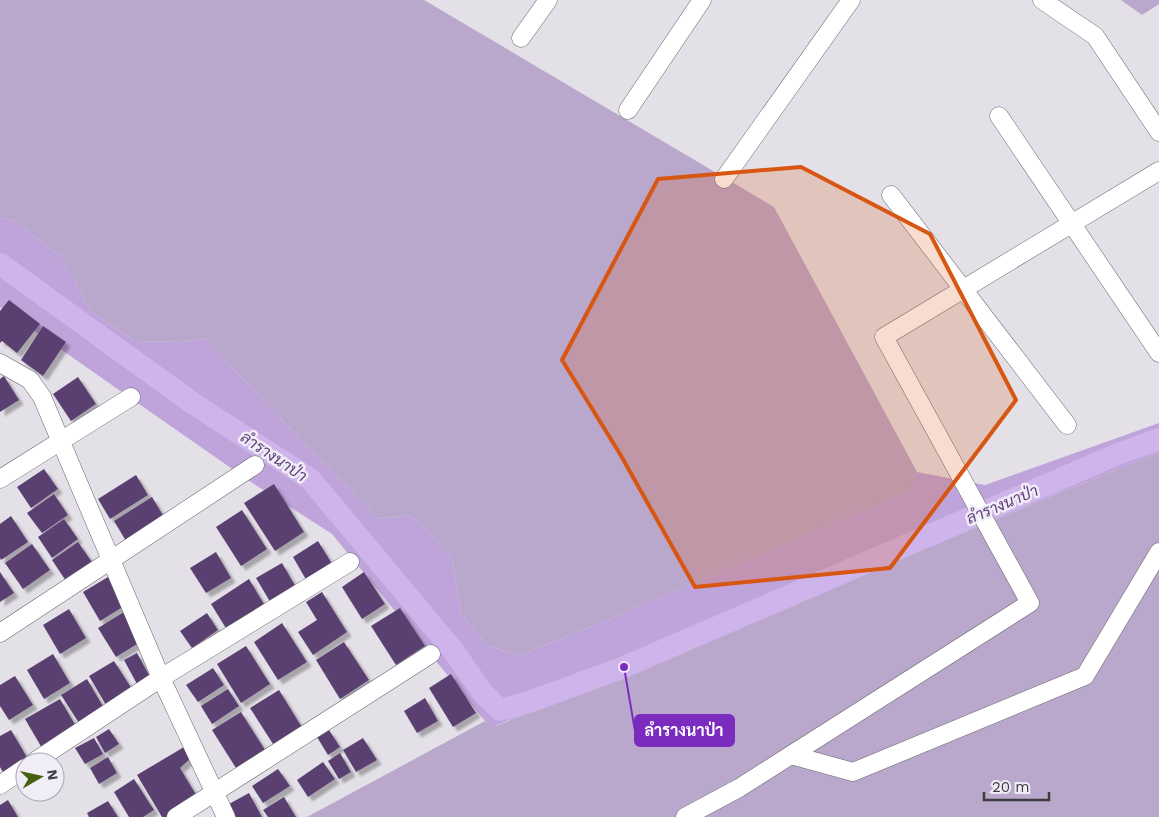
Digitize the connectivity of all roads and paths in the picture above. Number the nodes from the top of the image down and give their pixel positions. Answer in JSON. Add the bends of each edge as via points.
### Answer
{"nodes":[{"id":1,"x":548,"y":0,"type":"edge"},
{"id":2,"x":702,"y":0,"type":"edge"},
{"id":3,"x":851,"y":0,"type":"edge"},
{"id":4,"x":1042,"y":0,"type":"edge"},
{"id":5,"x":522,"y":38,"type":"dead end"},
{"id":6,"x":628,"y":110,"type":"dead end"},
{"id":7,"x":999,"y":116,"type":"dead end"},
{"id":8,"x":1159,"y":132,"type":"edge"},
{"id":9,"x":1159,"y":171,"type":"edge"},
{"id":10,"x":724,"y":179,"type":"dead end"},
{"id":11,"x":891,"y":195,"type":"dead end"},
{"id":12,"x":1072,"y":224,"type":"junction"},
{"id":13,"x":963,"y":289,"type":"junction"},
{"id":14,"x":1159,"y":353,"type":"edge"},
{"id":15,"x":0,"y":363,"type":"edge"},
{"id":16,"x":131,"y":397,"type":"dead end"},
{"id":17,"x":1067,"y":425,"type":"dead end"},
{"id":18,"x":60,"y":440,"type":"junction"},
{"id":19,"x":255,"y":465,"type":"dead end"},
{"id":20,"x":0,"y":479,"type":"edge"},
{"id":21,"x":1159,"y":552,"type":"edge"},
{"id":22,"x":112,"y":560,"type":"junction"},
{"id":23,"x":350,"y":562,"type":"dead end"},
{"id":24,"x":0,"y":633,"type":"edge"},
{"id":25,"x":431,"y":654,"type":"dead end"},
{"id":26,"x":161,"y":678,"type":"junction"},
{"id":27,"x":49,"y":752,"type":"edge"},
{"id":28,"x":791,"y":755,"type":"junction"},
{"id":29,"x":15,"y":775,"type":"edge"},
{"id":30,"x":0,"y":785,"type":"edge"},
{"id":31,"x":214,"y":792,"type":"junction"},
{"id":32,"x":176,"y":817,"type":"edge"},
{"id":33,"x":226,"y":817,"type":"edge"},
{"id":34,"x":685,"y":817,"type":"edge"}],
"edges":[{"from":1,"to":5,"type":"street"},
{"from":2,"to":6,"type":"street"},
{"from":3,"to":10,"type":"street"},
{"from":4,"to":8,"type":"street","via":[[1095,36]]},
{"from":7,"to":12,"type":"street"},
{"from":9,"to":12,"type":"street"},
{"from":11,"to":13,"type":"street"},
{"from":12,"to":13,"type":"street"},
{"from":12,"to":14,"type":"street"},
{"from":13,"to":17,"type":"street"},
{"from":13,"to":28,"type":"street","via":[[884,337],[1030,603]]},
{"from":15,"to":18,"type":"street","via":[[30,380],[42,397]]},
{"from":16,"to":18,"type":"street"},
{"from":18,"to":20,"type":"street"},
{"from":18,"to":22,"type":"street"},
{"from":19,"to":22,"type":"street"},
{"from":21,"to":28,"type":"street","via":[[1085,676],[853,772]]},
{"from":22,"to":24,"type":"street"},
{"from":22,"to":26,"type":"street"},
{"from":23,"to":26,"type":"street"},
{"from":25,"to":31,"type":"street"},
{"from":26,"to":27,"type":"street"},
{"from":26,"to":31,"type":"street"},
{"from":28,"to":34,"type":"street"},
{"from":29,"to":30,"type":"street"},
{"from":31,"to":32,"type":"street"},
{"from":31,"to":33,"type":"street"}]}
